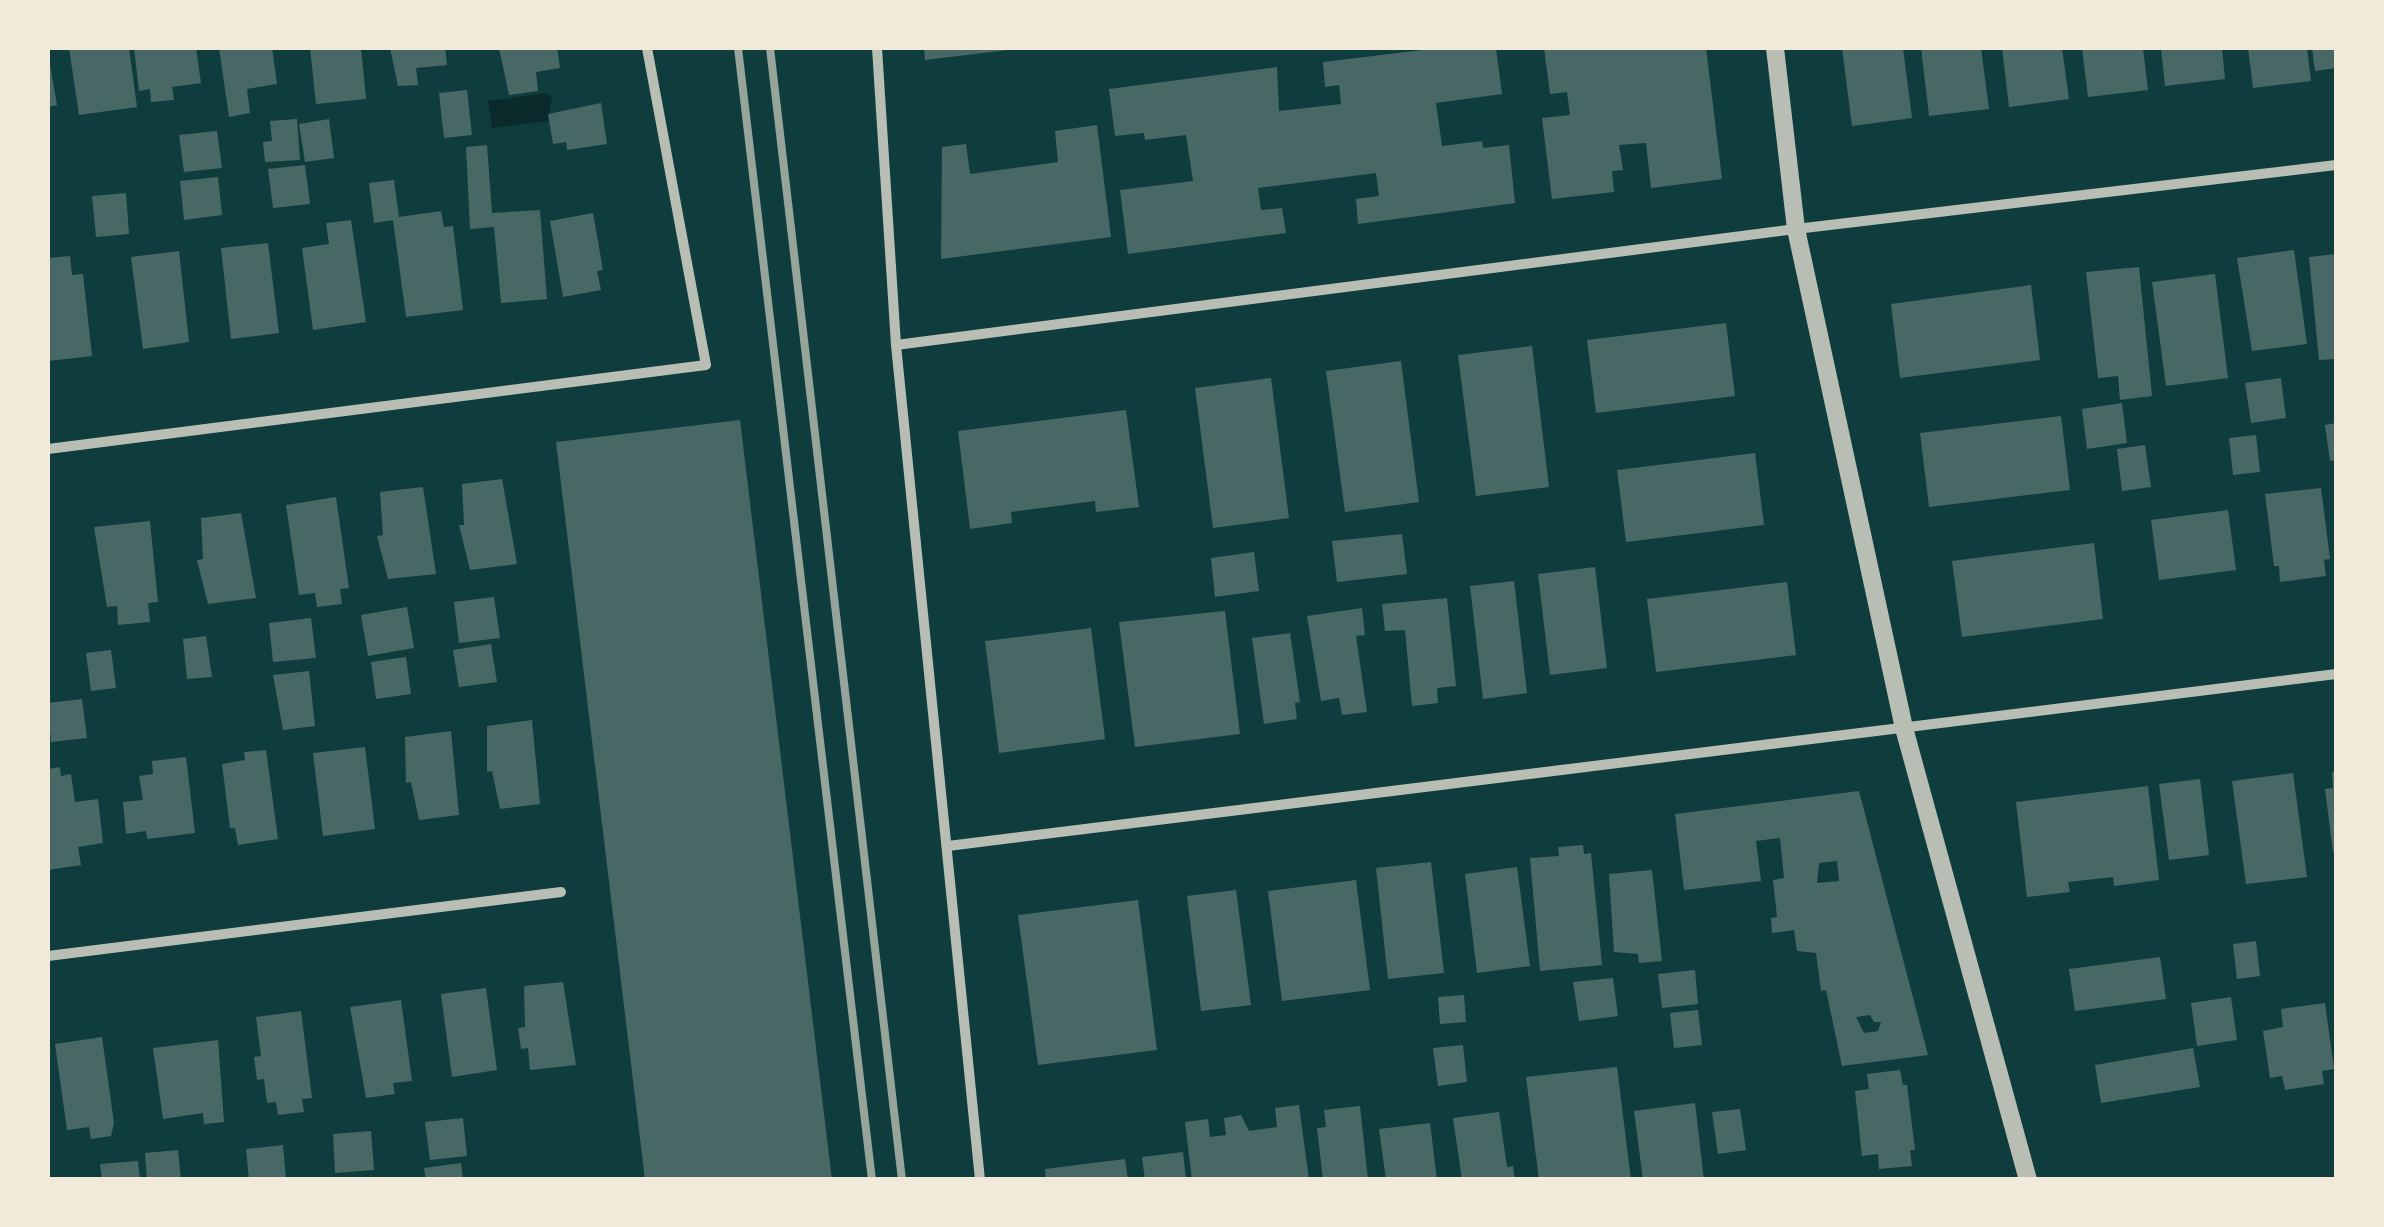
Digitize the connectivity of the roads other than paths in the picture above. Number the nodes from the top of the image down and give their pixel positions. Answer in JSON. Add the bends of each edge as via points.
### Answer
{"nodes":[{"id":1,"x":647,"y":48,"type":"edge"},
{"id":2,"x":877,"y":48,"type":"edge"},
{"id":3,"x":1775,"y":48,"type":"edge"},
{"id":4,"x":2336,"y":165,"type":"edge"},
{"id":5,"x":1796,"y":229,"type":"junction"},
{"id":6,"x":896,"y":346,"type":"junction"},
{"id":7,"x":48,"y":449,"type":"edge"},
{"id":8,"x":2336,"y":674,"type":"edge"},
{"id":9,"x":1904,"y":728,"type":"junction"},
{"id":10,"x":948,"y":846,"type":"junction"},
{"id":11,"x":562,"y":892,"type":"dead end"},
{"id":12,"x":48,"y":956,"type":"edge"},
{"id":13,"x":980,"y":1180,"type":"edge"},
{"id":14,"x":2028,"y":1180,"type":"edge"}],
"edges":[{"from":1,"to":7,"type":"street","via":[[706,366]]},
{"from":2,"to":6,"type":"street"},
{"from":3,"to":5,"type":"street"},
{"from":4,"to":5,"type":"street"},
{"from":5,"to":6,"type":"street"},
{"from":5,"to":9,"type":"street"},
{"from":6,"to":10,"type":"street"},
{"from":8,"to":9,"type":"street"},
{"from":9,"to":10,"type":"street"},
{"from":9,"to":14,"type":"street"},
{"from":10,"to":13,"type":"street"},
{"from":11,"to":12,"type":"street"}]}
